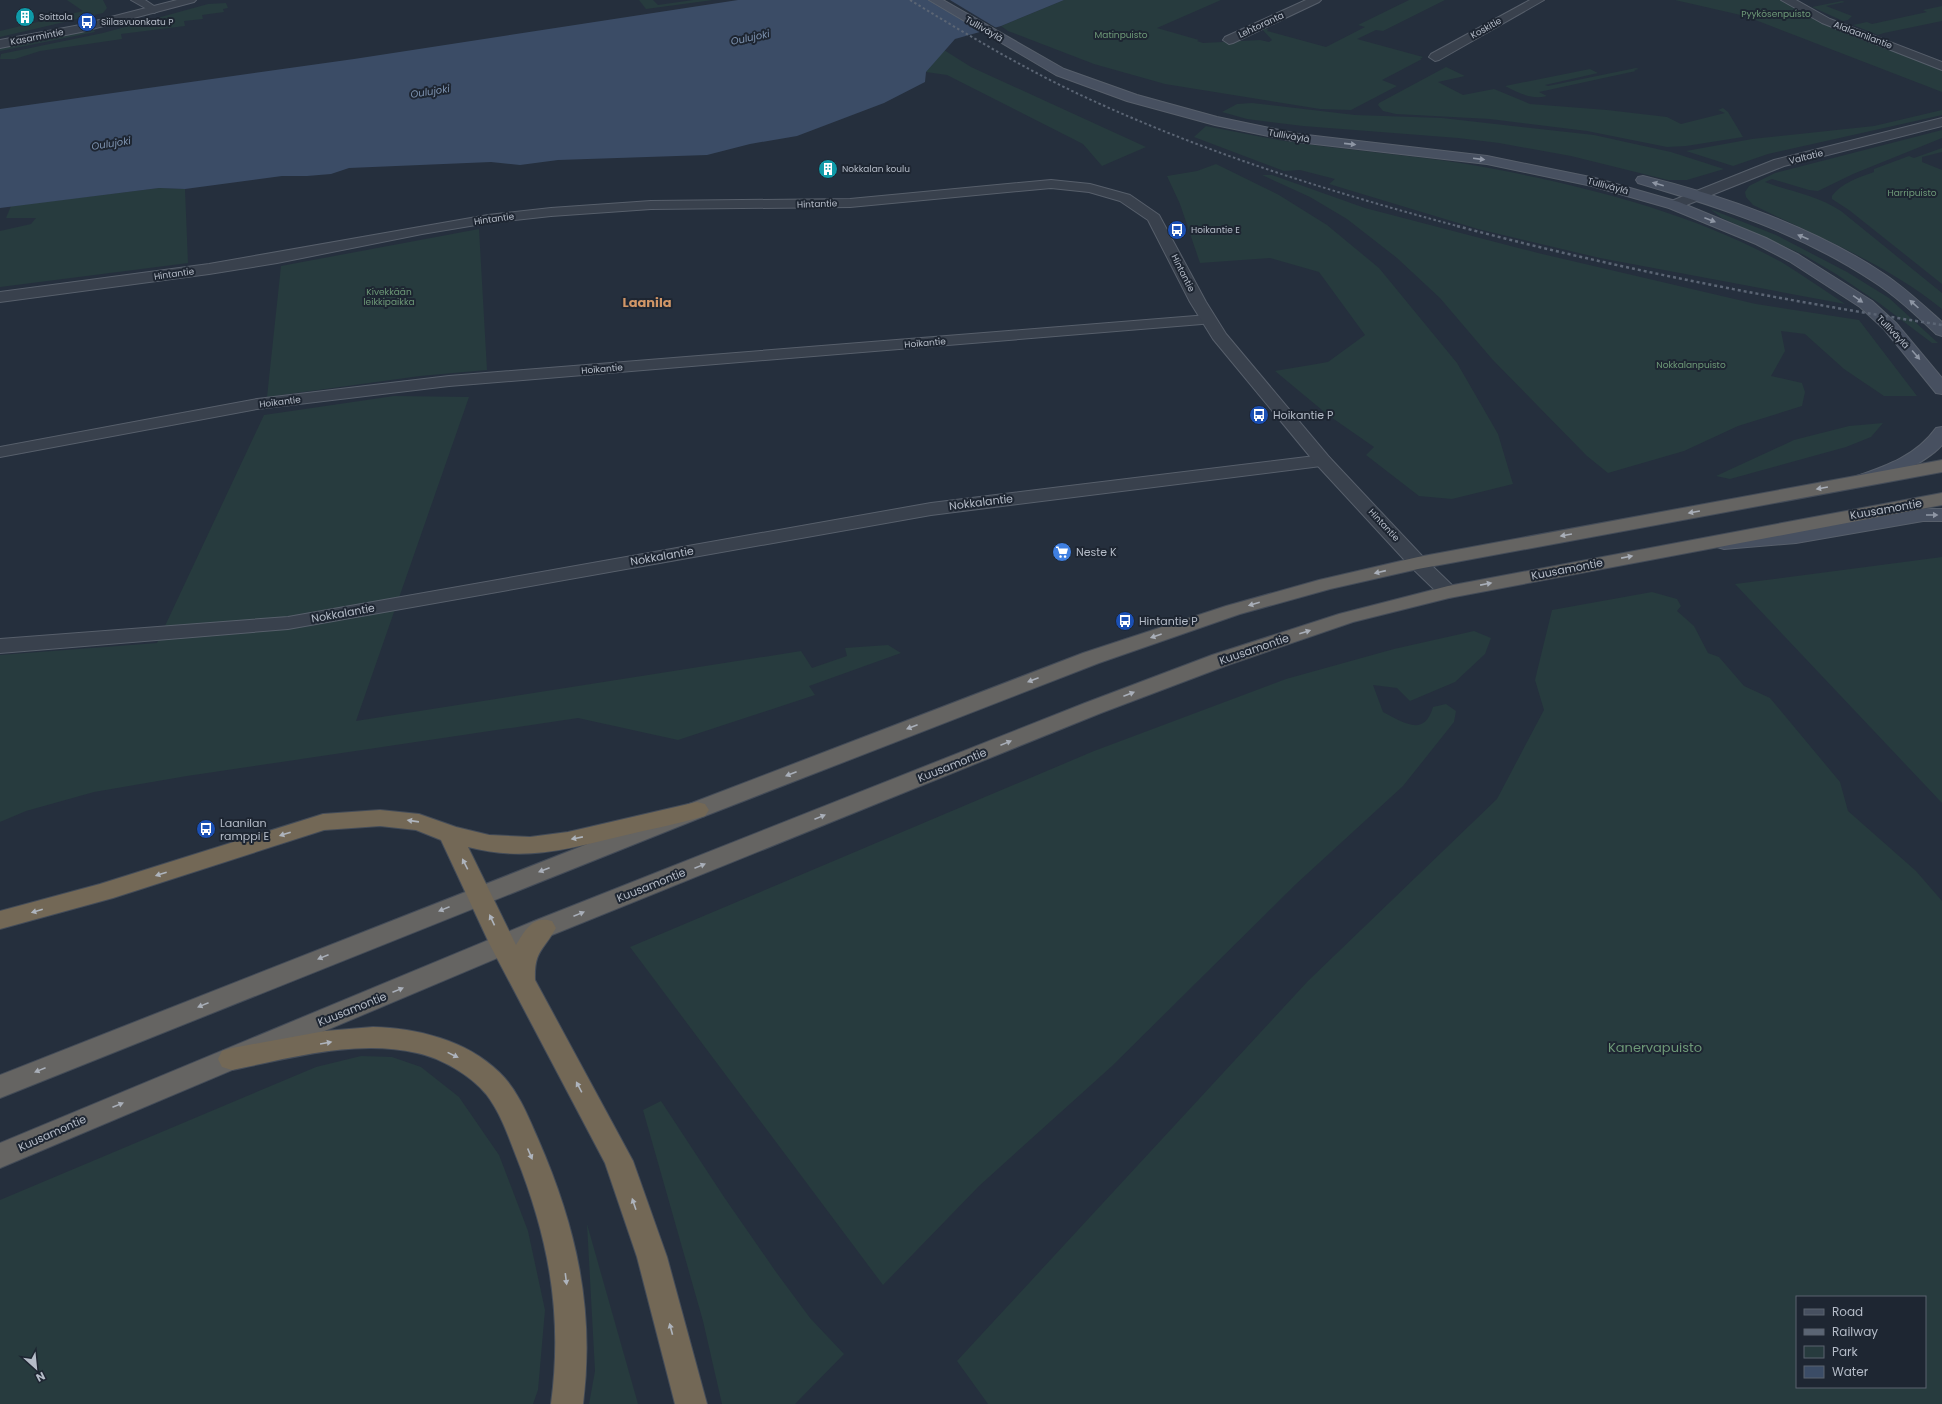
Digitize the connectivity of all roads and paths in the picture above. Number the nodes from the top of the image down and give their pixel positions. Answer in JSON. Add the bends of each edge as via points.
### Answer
{"nodes":[{"id":1,"x":137,"y":0,"type":"edge"},
{"id":2,"x":190,"y":0,"type":"edge"},
{"id":3,"x":935,"y":0,"type":"edge"},
{"id":4,"x":1315,"y":0,"type":"edge"},
{"id":5,"x":1538,"y":0,"type":"edge"},
{"id":6,"x":1787,"y":0,"type":"edge"},
{"id":7,"x":154,"y":10,"type":"junction"},
{"id":8,"x":1229,"y":40,"type":"dead end"},
{"id":9,"x":0,"y":44,"type":"edge"},
{"id":10,"x":1434,"y":57,"type":"dead end"},
{"id":11,"x":1942,"y":66,"type":"edge"},
{"id":12,"x":1215,"y":120,"type":"junction"},
{"id":13,"x":1942,"y":122,"type":"edge"},
{"id":14,"x":1460,"y":144,"type":"dead end"},
{"id":15,"x":1632,"y":177,"type":"dead end"},
{"id":16,"x":1696,"y":195,"type":"junction"},
{"id":17,"x":1674,"y":205,"type":"junction"},
{"id":18,"x":0,"y":297,"type":"edge"},
{"id":19,"x":1208,"y":320,"type":"junction"},
{"id":20,"x":1942,"y":331,"type":"edge"},
{"id":21,"x":1942,"y":389,"type":"edge"},
{"id":22,"x":1942,"y":432,"type":"edge"},
{"id":23,"x":0,"y":452,"type":"edge"},
{"id":24,"x":1323,"y":461,"type":"junction"},
{"id":25,"x":1942,"y":466,"type":"edge"},
{"id":26,"x":1860,"y":481,"type":"junction"},
{"id":27,"x":1942,"y":499,"type":"edge"},
{"id":28,"x":1942,"y":515,"type":"edge"},
{"id":29,"x":1685,"y":546,"type":"junction"},
{"id":30,"x":1418,"y":563,"type":"junction"},
{"id":31,"x":1448,"y":592,"type":"junction"},
{"id":32,"x":0,"y":646,"type":"edge"},
{"id":33,"x":697,"y":810,"type":"junction"},
{"id":34,"x":450,"y":834,"type":"junction"},
{"id":35,"x":480,"y":895,"type":"junction"},
{"id":36,"x":0,"y":920,"type":"edge"},
{"id":37,"x":543,"y":928,"type":"junction"},
{"id":38,"x":503,"y":945,"type":"junction"},
{"id":39,"x":522,"y":980,"type":"junction"},
{"id":40,"x":232,"y":1059,"type":"junction"},
{"id":41,"x":0,"y":1087,"type":"edge"},
{"id":42,"x":0,"y":1156,"type":"edge"},
{"id":43,"x":567,"y":1404,"type":"edge"},
{"id":44,"x":691,"y":1404,"type":"edge"}],
"edges":[{"from":1,"to":7,"type":"street"},
{"from":2,"to":7,"type":"street","name":"Kasarmintie"},
{"from":3,"to":12,"type":"main road","name":"Tulliväylä","via":[[1060,72],[1132,98]]},
{"from":4,"to":8,"type":"street","name":"Lehtoranta"},
{"from":5,"to":10,"type":"street","name":"Koskitie"},
{"from":6,"to":11,"type":"street","name":"Alalaanilantie","via":[[1826,21]]},
{"from":7,"to":9,"type":"street","name":"Kasarmintie"},
{"from":12,"to":14,"type":"main road","name":"Tulliväylä"},
{"from":12,"to":17,"type":"main road","name":"Tulliväylä","one_way":true,"via":[[1298,138],[1487,160],[1594,182]]},
{"from":13,"to":16,"type":"street","name":"Valtatie","via":[[1779,163]]},
{"from":16,"to":15,"type":"main road","name":"Tulliväylä","one_way":true},
{"from":16,"to":17,"type":"street","name":"Valtatie"},
{"from":20,"to":16,"type":"main road","name":"Tulliväylä","one_way":true,"via":[[1908,298],[1846,257],[1762,219]]},
{"from":17,"to":21,"type":"main road","name":"Tulliväylä","one_way":true,"via":[[1761,241],[1826,277],[1866,304],[1890,326]]},
{"from":18,"to":19,"type":"street","name":"Hintantie","via":[[210,269],[422,230],[551,212],[651,206],[850,203],[1051,184],[1109,192],[1146,211],[1160,228]]},
{"from":19,"to":23,"type":"street","name":"Hoikantie","via":[[449,381],[257,404]]},
{"from":19,"to":24,"type":"street","name":"Hintantie"},
{"from":22,"to":26,"type":"main road","via":[[1933,444],[1912,461]]},
{"from":24,"to":30,"type":"street","name":"Hintantie"},
{"from":24,"to":32,"type":"street","name":"Nokkalantie","via":[[930,509],[288,623]]},
{"from":25,"to":26,"type":"highway"},
{"from":26,"to":30,"type":"highway","one_way":true},
{"from":27,"to":29,"type":"highway","name":"Kuusamontie"},
{"from":29,"to":28,"type":"main road","one_way":true,"via":[[1796,537],[1923,515]]},
{"from":31,"to":29,"type":"highway","name":"Kuusamontie","one_way":true},
{"from":30,"to":31,"type":"street","name":"Hintantie"},
{"from":30,"to":33,"type":"highway","one_way":true,"via":[[1326,584],[1232,610],[1091,658]]},
{"from":37,"to":31,"type":"highway","name":"Kuusamontie","one_way":true,"via":[[1093,708],[1220,660],[1346,618]]},
{"from":33,"to":34,"type":"highway","one_way":true,"via":[[606,832],[530,846],[489,844]]},
{"from":33,"to":35,"type":"highway","one_way":true},
{"from":35,"to":34,"type":"highway","one_way":true},
{"from":34,"to":36,"type":"highway","one_way":true,"via":[[419,822],[398,819],[323,822],[104,892]]},
{"from":38,"to":35,"type":"highway","one_way":true},
{"from":35,"to":41,"type":"highway","one_way":true},
{"from":37,"to":38,"type":"highway","name":"Kuusamontie"},
{"from":37,"to":39,"type":"highway","via":[[528,946],[520,963]]},
{"from":38,"to":39,"type":"highway"},
{"from":40,"to":38,"type":"highway","name":"Kuusamontie","one_way":true},
{"from":44,"to":39,"type":"highway","one_way":true,"via":[[652,1257],[619,1161]]},
{"from":42,"to":40,"type":"highway","name":"Kuusamontie","one_way":true},
{"from":40,"to":43,"type":"highway","one_way":true,"via":[[350,1038],[388,1037],[417,1042],[441,1050],[468,1063],[496,1086],[514,1118],[538,1172],[565,1268],[572,1355]]}]}
